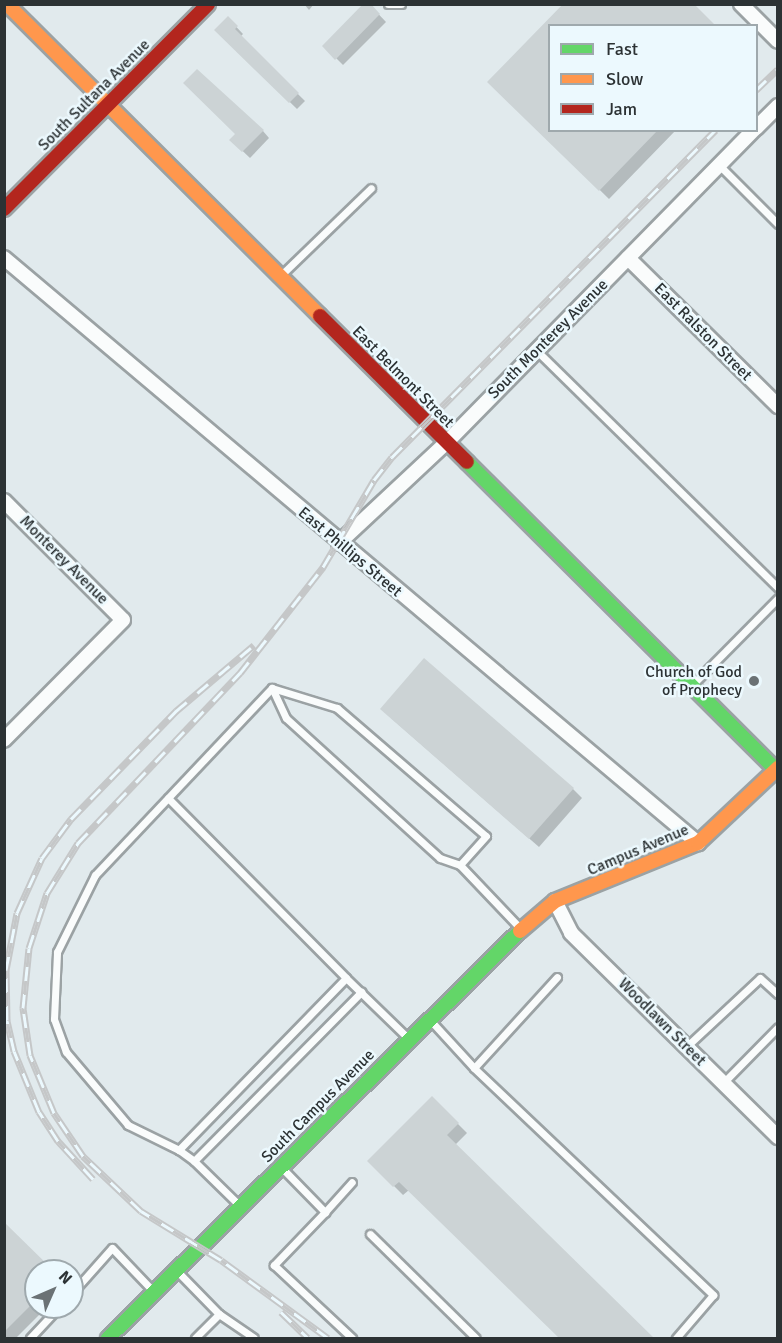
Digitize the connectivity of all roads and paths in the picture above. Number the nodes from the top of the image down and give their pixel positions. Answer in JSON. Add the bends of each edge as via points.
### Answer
{"nodes":[{"id":1,"x":7,"y":4,"type":"edge"},
{"id":2,"x":388,"y":4,"type":"edge"},
{"id":3,"x":401,"y":4,"type":"edge"},
{"id":4,"x":741,"y":4,"type":"edge"},
{"id":5,"x":199,"y":7,"type":"edge"},
{"id":6,"x":777,"y":41,"type":"edge"},
{"id":7,"x":108,"y":105,"type":"junction"},
{"id":8,"x":777,"y":106,"type":"edge"},
{"id":9,"x":758,"y":126,"type":"edge"},
{"id":10,"x":752,"y":132,"type":"edge"},
{"id":11,"x":719,"y":165,"type":"junction"},
{"id":12,"x":371,"y":188,"type":"dead end"},
{"id":13,"x":4,"y":209,"type":"edge"},
{"id":14,"x":777,"y":224,"type":"edge"},
{"id":15,"x":4,"y":258,"type":"edge"},
{"id":16,"x":628,"y":258,"type":"junction"},
{"id":17,"x":280,"y":277,"type":"junction"},
{"id":18,"x":537,"y":351,"type":"junction"},
{"id":19,"x":777,"y":406,"type":"edge"},
{"id":20,"x":446,"y":443,"type":"junction"},
{"id":21,"x":4,"y":501,"type":"edge"},
{"id":22,"x":339,"y":543,"type":"junction"},
{"id":23,"x":777,"y":588,"type":"edge"},
{"id":24,"x":777,"y":598,"type":"edge"},
{"id":25,"x":691,"y":686,"type":"junction"},
{"id":26,"x":272,"y":688,"type":"junction"},
{"id":27,"x":4,"y":740,"type":"edge"},
{"id":28,"x":777,"y":770,"type":"edge"},
{"id":29,"x":168,"y":798,"type":"junction"},
{"id":30,"x":698,"y":843,"type":"junction"},
{"id":31,"x":460,"y":865,"type":"junction"},
{"id":32,"x":555,"y":902,"type":"junction"},
{"id":33,"x":521,"y":929,"type":"junction"},
{"id":34,"x":557,"y":977,"type":"dead end"},
{"id":35,"x":346,"y":978,"type":"junction"},
{"id":36,"x":361,"y":992,"type":"junction"},
{"id":37,"x":777,"y":994,"type":"edge"},
{"id":38,"x":429,"y":1019,"type":"junction"},
{"id":39,"x":777,"y":1027,"type":"edge"},
{"id":40,"x":409,"y":1039,"type":"junction"},
{"id":41,"x":686,"y":1047,"type":"junction"},
{"id":42,"x":474,"y":1068,"type":"junction"},
{"id":43,"x":723,"y":1083,"type":"junction"},
{"id":44,"x":777,"y":1137,"type":"edge"},
{"id":45,"x":179,"y":1150,"type":"junction"},
{"id":46,"x":194,"y":1161,"type":"junction"},
{"id":47,"x":280,"y":1166,"type":"junction"},
{"id":48,"x":352,"y":1182,"type":"dead end"},
{"id":49,"x":240,"y":1206,"type":"junction"},
{"id":50,"x":325,"y":1212,"type":"junction"},
{"id":51,"x":370,"y":1234,"type":"dead end"},
{"id":52,"x":176,"y":1270,"type":"junction"},
{"id":53,"x":84,"y":1280,"type":"edge"},
{"id":54,"x":154,"y":1292,"type":"junction"},
{"id":55,"x":219,"y":1314,"type":"junction"},
{"id":56,"x":48,"y":1319,"type":"edge"},
{"id":57,"x":30,"y":1338,"type":"edge"},
{"id":58,"x":108,"y":1338,"type":"edge"},
{"id":59,"x":195,"y":1338,"type":"edge"},
{"id":60,"x":254,"y":1338,"type":"edge"},
{"id":61,"x":352,"y":1338,"type":"edge"},
{"id":62,"x":476,"y":1338,"type":"edge"},
{"id":63,"x":676,"y":1338,"type":"edge"}],
"edges":[{"from":1,"to":7,"type":"street","name":"East Belmont Street"},
{"from":2,"to":3,"type":"lane"},
{"from":4,"to":6,"type":"street"},
{"from":5,"to":7,"type":"street","name":"South Sultana Avenue"},
{"from":7,"to":13,"type":"street","name":"South Sultana Avenue"},
{"from":7,"to":17,"type":"street","name":"East Belmont Street"},
{"from":8,"to":9,"type":"street","name":"South Monterey Avenue"},
{"from":10,"to":11,"type":"street","name":"South Monterey Avenue"},
{"from":11,"to":14,"type":"lane"},
{"from":11,"to":16,"type":"street","name":"South Monterey Avenue"},
{"from":12,"to":17,"type":"lane"},
{"from":15,"to":22,"type":"street","name":"East Phillips Street"},
{"from":16,"to":18,"type":"street","name":"South Monterey Avenue"},
{"from":16,"to":19,"type":"street","name":"East Ralston Street"},
{"from":17,"to":20,"type":"street","name":"East Belmont Street"},
{"from":18,"to":20,"type":"street","name":"South Monterey Avenue"},
{"from":18,"to":23,"type":"lane"},
{"from":20,"to":22,"type":"street","name":"South Monterey Avenue"},
{"from":20,"to":25,"type":"street","name":"East Belmont Street"},
{"from":21,"to":27,"type":"street","name":"Monterey Avenue","via":[[123,620]]},
{"from":22,"to":30,"type":"street","name":"East Phillips Street"},
{"from":24,"to":25,"type":"lane"},
{"from":25,"to":28,"type":"street","name":"East Belmont Street"},
{"from":26,"to":29,"type":"lane"},
{"from":26,"to":31,"type":"lane","via":[[286,718],[440,858]]},
{"from":26,"to":31,"type":"lane","via":[[336,708],[486,837]]},
{"from":28,"to":30,"type":"street","name":"Campus Avenue"},
{"from":29,"to":35,"type":"lane"},
{"from":29,"to":45,"type":"lane","via":[[95,875],[57,952],[54,1019],[66,1052],[128,1125]]},
{"from":30,"to":32,"type":"street","name":"Campus Avenue"},
{"from":31,"to":33,"type":"lane"},
{"from":32,"to":33,"type":"street","name":"South Campus Avenue"},
{"from":32,"to":41,"type":"street","name":"Woodlawn Street","via":[[571,933]]},
{"from":33,"to":38,"type":"street","name":"South Campus Avenue"},
{"from":34,"to":42,"type":"lane"},
{"from":35,"to":36,"type":"lane"},
{"from":35,"to":45,"type":"lane"},
{"from":36,"to":40,"type":"lane"},
{"from":36,"to":46,"type":"lane"},
{"from":37,"to":41,"type":"lane","via":[[760,978]]},
{"from":38,"to":40,"type":"street","name":"South Campus Avenue"},
{"from":38,"to":42,"type":"lane"},
{"from":39,"to":43,"type":"lane"},
{"from":40,"to":47,"type":"street","name":"South Campus Avenue"},
{"from":41,"to":43,"type":"street","name":"Woodlawn Street"},
{"from":42,"to":63,"type":"lane","via":[[713,1295]]},
{"from":43,"to":44,"type":"street","name":"Woodlawn Street"},
{"from":45,"to":46,"type":"lane"},
{"from":46,"to":49,"type":"lane"},
{"from":47,"to":49,"type":"street","name":"South Campus Avenue"},
{"from":47,"to":50,"type":"lane"},
{"from":48,"to":50,"type":"lane"},
{"from":49,"to":52,"type":"street","name":"South Campus Avenue"},
{"from":50,"to":61,"type":"lane","via":[[274,1265]]},
{"from":51,"to":62,"type":"lane"},
{"from":52,"to":54,"type":"street","name":"South Campus Avenue"},
{"from":52,"to":55,"type":"lane"},
{"from":53,"to":54,"type":"lane","via":[[112,1248]]},
{"from":54,"to":58,"type":"street","name":"South Campus Avenue"},
{"from":55,"to":59,"type":"lane"},
{"from":55,"to":60,"type":"lane"},
{"from":56,"to":57,"type":"lane"}]}
